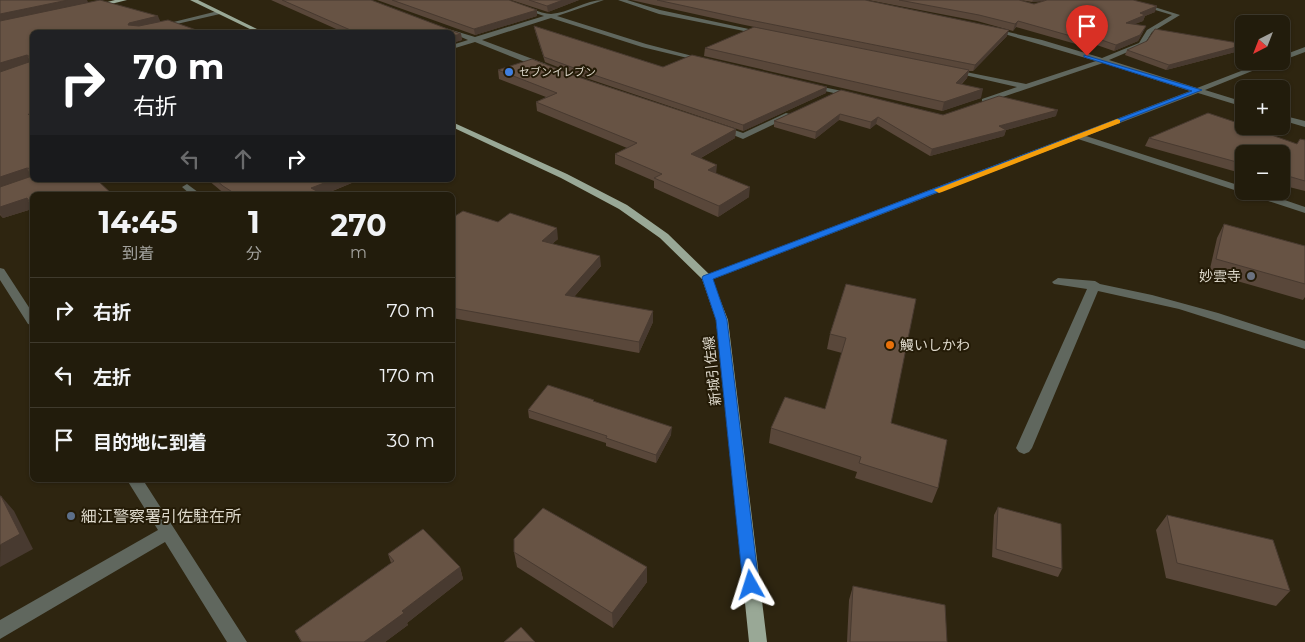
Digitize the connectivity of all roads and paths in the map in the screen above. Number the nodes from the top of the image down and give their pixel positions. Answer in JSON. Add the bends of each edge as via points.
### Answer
{"nodes":[{"id":1,"x":124,"y":0,"type":"edge"},
{"id":2,"x":193,"y":0,"type":"edge"},
{"id":3,"x":502,"y":0,"type":"edge"},
{"id":4,"x":601,"y":0,"type":"edge"},
{"id":5,"x":621,"y":0,"type":"edge"},
{"id":6,"x":1126,"y":0,"type":"edge"},
{"id":7,"x":86,"y":8,"type":"edge"},
{"id":8,"x":218,"y":13,"type":"junction"},
{"id":9,"x":551,"y":16,"type":"junction"},
{"id":10,"x":439,"y":27,"type":"edge"},
{"id":11,"x":986,"y":27,"type":"edge"},
{"id":12,"x":145,"y":30,"type":"edge"},
{"id":13,"x":256,"y":30,"type":"edge"},
{"id":14,"x":448,"y":30,"type":"edge"},
{"id":15,"x":455,"y":33,"type":"edge"},
{"id":16,"x":775,"y":35,"type":"edge"},
{"id":17,"x":476,"y":40,"type":"junction"},
{"id":18,"x":455,"y":46,"type":"edge"},
{"id":19,"x":1305,"y":49,"type":"edge"},
{"id":20,"x":1290,"y":55,"type":"edge"},
{"id":21,"x":709,"y":61,"type":"edge"},
{"id":22,"x":1102,"y":61,"type":"junction"},
{"id":23,"x":940,"y":69,"type":"edge"},
{"id":24,"x":1251,"y":70,"type":"edge"},
{"id":25,"x":555,"y":72,"type":"edge"},
{"id":26,"x":802,"y":84,"type":"edge"},
{"id":27,"x":1026,"y":87,"type":"junction"},
{"id":28,"x":1199,"y":90,"type":"junction"},
{"id":29,"x":839,"y":92,"type":"junction"},
{"id":30,"x":858,"y":96,"type":"edge"},
{"id":31,"x":822,"y":100,"type":"edge"},
{"id":32,"x":1235,"y":102,"type":"edge"},
{"id":33,"x":980,"y":103,"type":"edge"},
{"id":34,"x":795,"y":112,"type":"edge"},
{"id":35,"x":1290,"y":120,"type":"edge"},
{"id":36,"x":707,"y":124,"type":"edge"},
{"id":37,"x":1305,"y":124,"type":"edge"},
{"id":38,"x":455,"y":125,"type":"edge"},
{"id":39,"x":1078,"y":136,"type":"junction"},
{"id":40,"x":187,"y":188,"type":"dead end"},
{"id":41,"x":1235,"y":188,"type":"edge"},
{"id":42,"x":193,"y":192,"type":"edge"},
{"id":43,"x":1273,"y":200,"type":"edge"},
{"id":44,"x":1305,"y":210,"type":"edge"},
{"id":45,"x":0,"y":271,"type":"edge"},
{"id":46,"x":707,"y":278,"type":"junction"},
{"id":47,"x":1058,"y":282,"type":"dead end"},
{"id":48,"x":1096,"y":285,"type":"junction"},
{"id":49,"x":30,"y":318,"type":"edge"},
{"id":50,"x":1305,"y":345,"type":"edge"},
{"id":51,"x":1024,"y":448,"type":"dead end"},
{"id":52,"x":136,"y":482,"type":"edge"},
{"id":53,"x":168,"y":532,"type":"junction"},
{"id":54,"x":0,"y":630,"type":"edge"},
{"id":55,"x":238,"y":642,"type":"edge"},
{"id":56,"x":758,"y":642,"type":"edge"}],
"edges":[{"from":1,"to":7,"type":"main road"},
{"from":2,"to":8,"type":"main road"},
{"from":3,"to":9,"type":"street"},
{"from":4,"to":9,"type":"street"},
{"from":5,"to":16,"type":"street","via":[[659,12]]},
{"from":6,"to":22,"type":"street","via":[[1178,15],[1149,31],[1142,44]]},
{"from":8,"to":12,"type":"street"},
{"from":8,"to":13,"type":"main road"},
{"from":9,"to":17,"type":"street"},
{"from":9,"to":21,"type":"street","via":[[644,46]]},
{"from":10,"to":14,"type":"street"},
{"from":11,"to":22,"type":"street"},
{"from":15,"to":17,"type":"street"},
{"from":17,"to":18,"type":"street"},
{"from":17,"to":25,"type":"street"},
{"from":19,"to":20,"type":"street"},
{"from":22,"to":27,"type":"street"},
{"from":22,"to":28,"type":"street"},
{"from":23,"to":27,"type":"street"},
{"from":24,"to":28,"type":"street"},
{"from":26,"to":29,"type":"street"},
{"from":27,"to":33,"type":"street"},
{"from":28,"to":32,"type":"street"},
{"from":28,"to":39,"type":"street"},
{"from":29,"to":30,"type":"street"},
{"from":29,"to":31,"type":"street"},
{"from":34,"to":36,"type":"street","via":[[743,136]]},
{"from":35,"to":37,"type":"street"},
{"from":38,"to":46,"type":"main road","name":"新城引佐線","via":[[623,207],[664,236]]},
{"from":39,"to":41,"type":"street"},
{"from":39,"to":46,"type":"street"},
{"from":40,"to":42,"type":"street"},
{"from":43,"to":44,"type":"street"},
{"from":45,"to":49,"type":"street"},
{"from":46,"to":56,"type":"main road","name":"新城引佐線","via":[[722,320]]},
{"from":47,"to":48,"type":"street"},
{"from":48,"to":50,"type":"street","via":[[1196,310]]},
{"from":48,"to":51,"type":"street"},
{"from":52,"to":53,"type":"street"},
{"from":53,"to":54,"type":"street"},
{"from":53,"to":55,"type":"street"}]}
